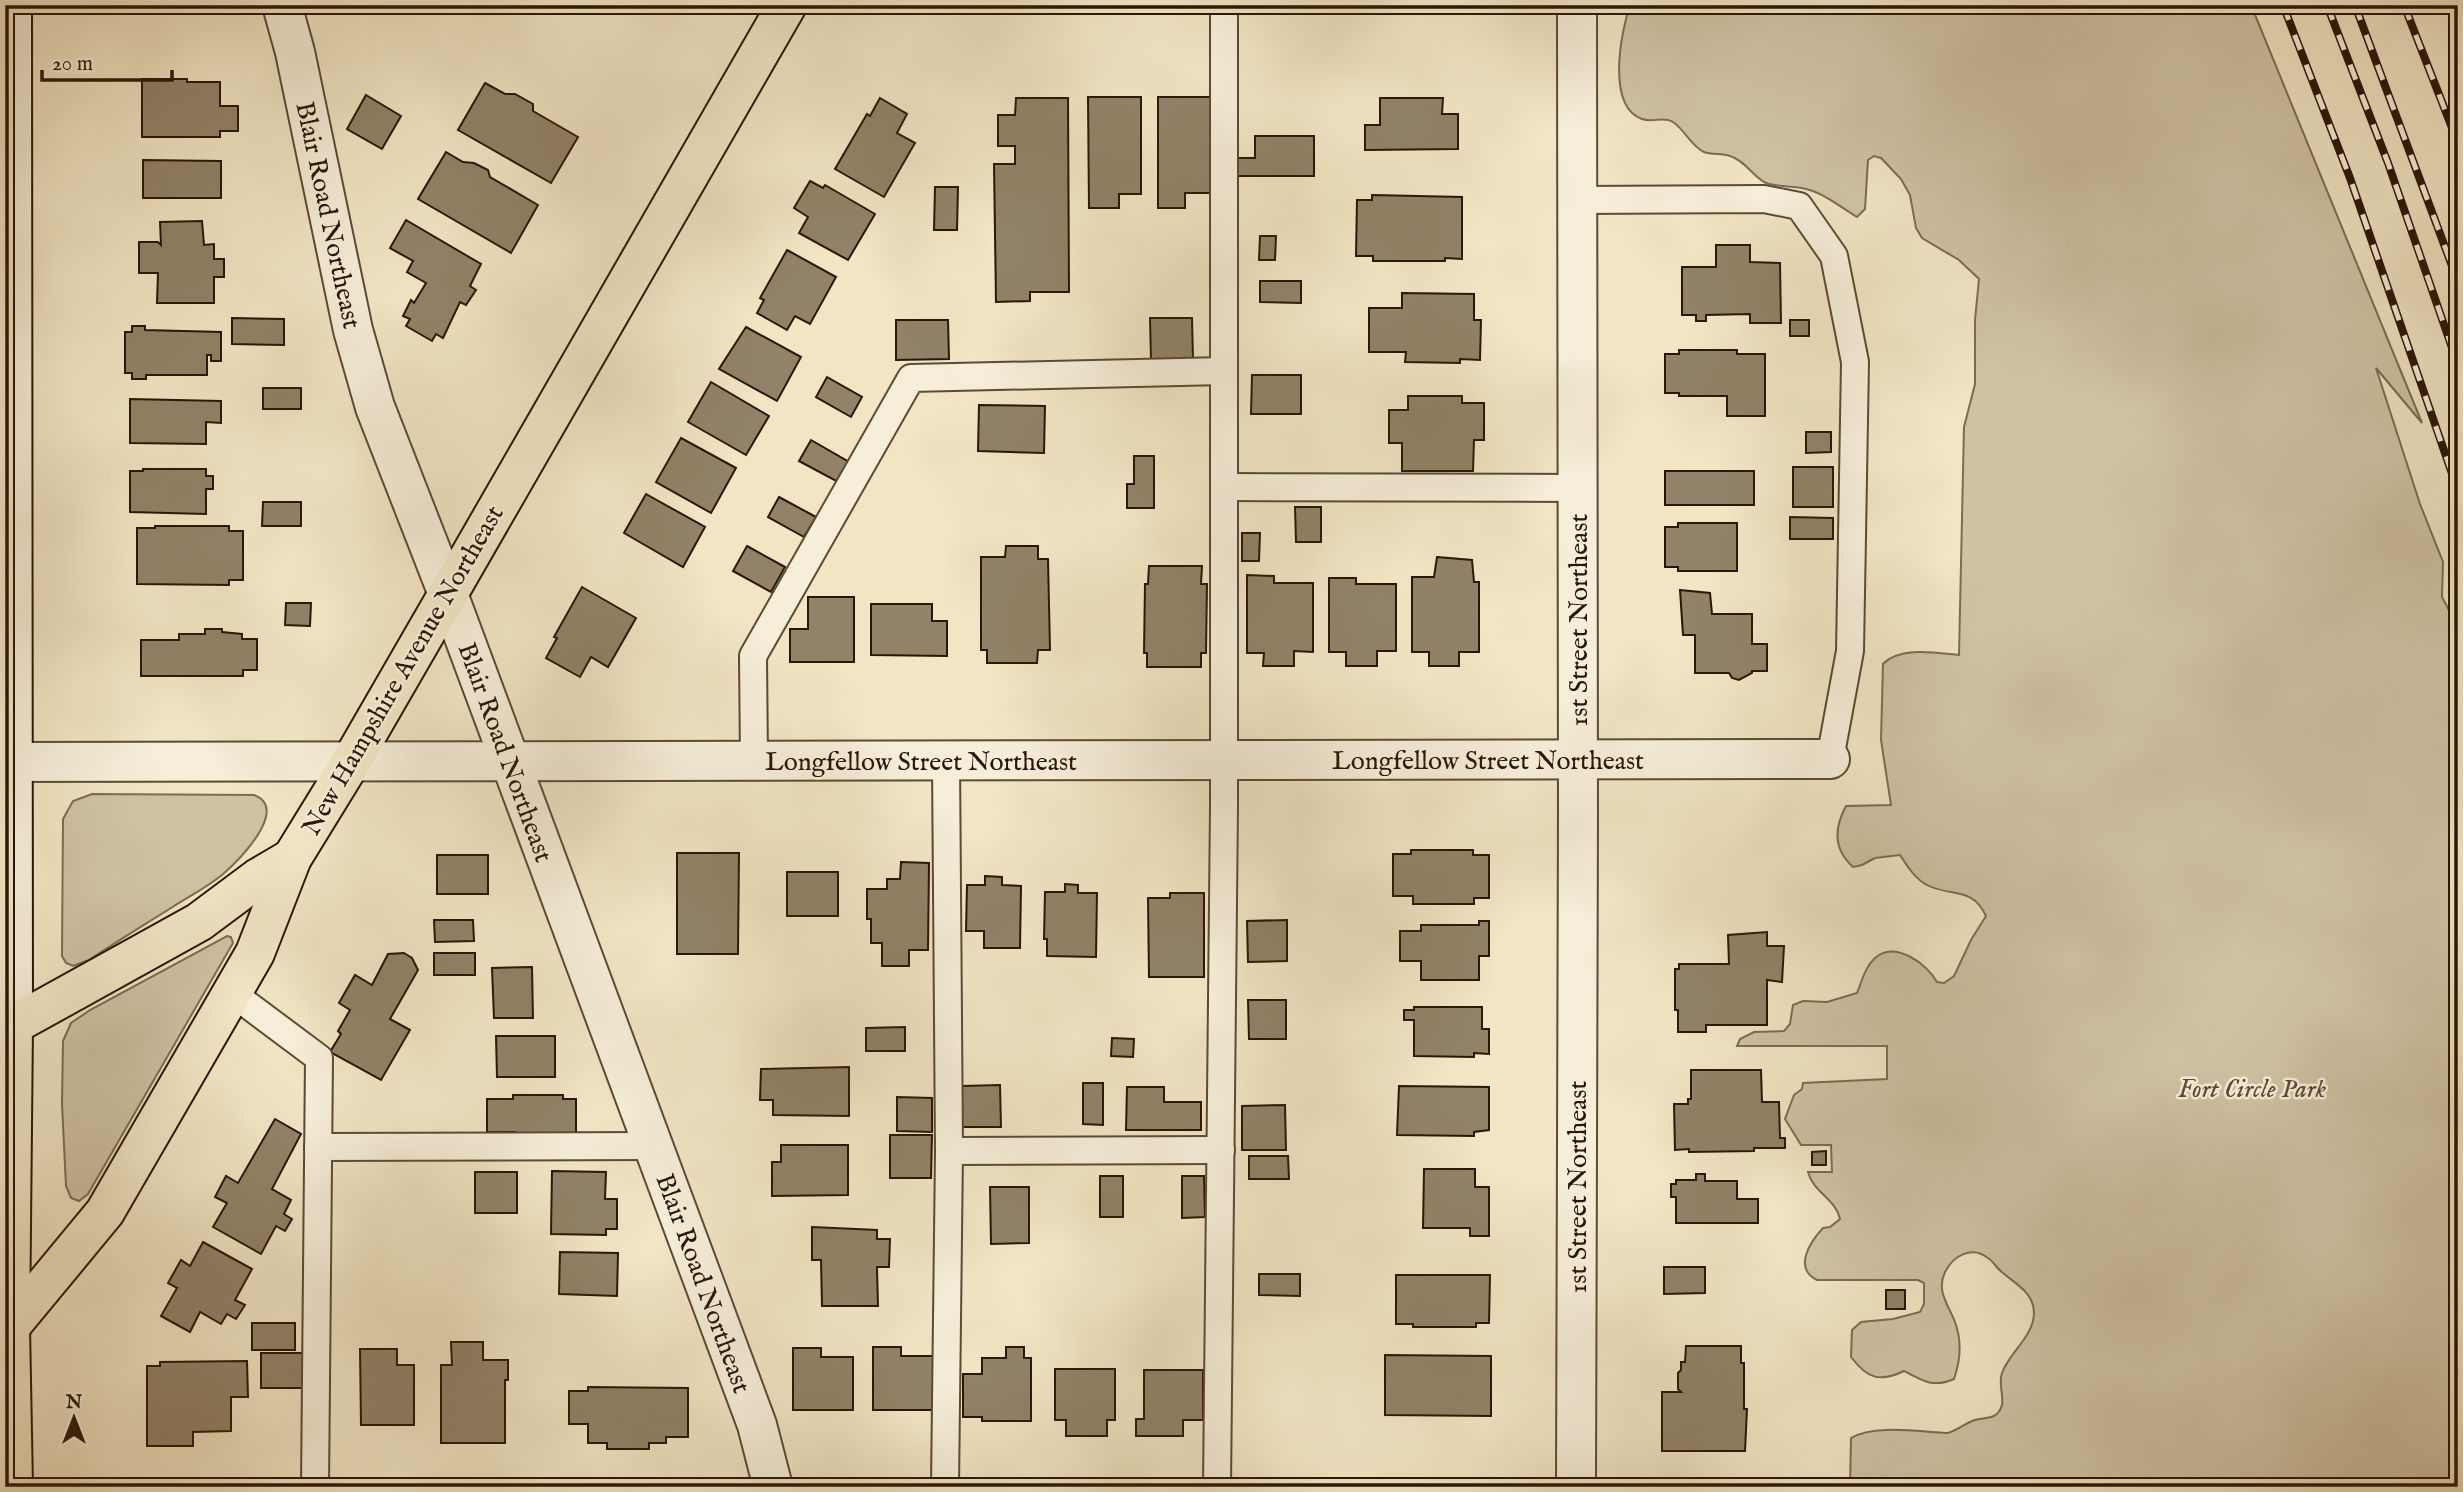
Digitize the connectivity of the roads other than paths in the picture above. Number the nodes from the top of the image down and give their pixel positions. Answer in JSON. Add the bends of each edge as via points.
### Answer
{"nodes":[{"id":1,"x":12,"y":5,"type":"edge"},
{"id":2,"x":282,"y":5,"type":"edge"},
{"id":3,"x":787,"y":5,"type":"edge"},
{"id":4,"x":1224,"y":5,"type":"edge"},
{"id":5,"x":1577,"y":5,"type":"edge"},
{"id":6,"x":1577,"y":200,"type":"junction"},
{"id":7,"x":1224,"y":371,"type":"junction"},
{"id":8,"x":1224,"y":487,"type":"junction"},
{"id":9,"x":1578,"y":488,"type":"junction"},
{"id":10,"x":448,"y":594,"type":"junction"},
{"id":11,"x":1830,"y":759,"type":"joint"},
{"id":12,"x":1224,"y":760,"type":"junction"},
{"id":13,"x":1578,"y":760,"type":"junction"},
{"id":14,"x":754,"y":761,"type":"junction"},
{"id":15,"x":946,"y":761,"type":"junction"},
{"id":16,"x":9,"y":762,"type":"edge"},
{"id":17,"x":351,"y":762,"type":"junction"},
{"id":18,"x":510,"y":762,"type":"junction"},
{"id":19,"x":292,"y":858,"type":"junction"},
{"id":20,"x":232,"y":993,"type":"junction"},
{"id":21,"x":13,"y":1025,"type":"junction"},
{"id":22,"x":653,"y":1146,"type":"junction"},
{"id":23,"x":318,"y":1147,"type":"junction"},
{"id":24,"x":1221,"y":1150,"type":"junction"},
{"id":25,"x":949,"y":1151,"type":"junction"},
{"id":26,"x":8,"y":1330,"type":"edge"},
{"id":27,"x":13,"y":1487,"type":"edge"},
{"id":28,"x":315,"y":1487,"type":"edge"},
{"id":29,"x":773,"y":1487,"type":"edge"},
{"id":30,"x":945,"y":1487,"type":"edge"},
{"id":31,"x":1217,"y":1487,"type":"edge"},
{"id":32,"x":1576,"y":1487,"type":"edge"}],
"edges":[{"from":1,"to":16,"type":"street"},
{"from":2,"to":10,"type":"street","name":"Blair Road Northeast","via":[[353,330],[375,407]]},
{"from":3,"to":10,"type":"main road","name":"New Hampshire Avenue Northeast"},
{"from":4,"to":7,"type":"lane"},
{"from":5,"to":6,"type":"street","name":"1st Street Northeast"},
{"from":6,"to":9,"type":"street","name":"1st Street Northeast"},
{"from":6,"to":11,"type":"lane","via":[[1764,199],[1799,206],[1834,256],[1854,362],[1850,651]]},
{"from":7,"to":8,"type":"lane"},
{"from":7,"to":14,"type":"lane","via":[[911,378],[753,656]]},
{"from":8,"to":9,"type":"lane"},
{"from":8,"to":12,"type":"lane"},
{"from":9,"to":13,"type":"street","name":"1st Street Northeast"},
{"from":10,"to":17,"type":"main road","name":"New Hampshire Avenue Northeast"},
{"from":10,"to":18,"type":"street","name":"Blair Road Northeast"},
{"from":11,"to":13,"type":"street","name":"Longfellow Street Northeast"},
{"from":12,"to":13,"type":"street","name":"Longfellow Street Northeast"},
{"from":12,"to":15,"type":"street","name":"Longfellow Street Northeast"},
{"from":12,"to":24,"type":"lane"},
{"from":13,"to":32,"type":"street","name":"1st Street Northeast"},
{"from":14,"to":15,"type":"street","name":"Longfellow Street Northeast"},
{"from":14,"to":18,"type":"street","name":"Longfellow Street Northeast"},
{"from":15,"to":25,"type":"lane"},
{"from":16,"to":17,"type":"street","name":"Longfellow Street Northeast"},
{"from":16,"to":21,"type":"street"},
{"from":17,"to":18,"type":"street","name":"Longfellow Street Northeast"},
{"from":17,"to":19,"type":"main road","name":"New Hampshire Avenue Northeast"},
{"from":18,"to":22,"type":"street","name":"Blair Road Northeast"},
{"from":19,"to":20,"type":"main road","name":"New Hampshire Avenue Northeast","via":[[256,953]]},
{"from":19,"to":21,"type":"main road","via":[[199,922]]},
{"from":20,"to":23,"type":"lane","via":[[319,1058]]},
{"from":20,"to":26,"type":"main road","name":"New Hampshire Avenue Northeast","via":[[105,1212]]},
{"from":21,"to":26,"type":"main road"},
{"from":22,"to":23,"type":"lane"},
{"from":22,"to":29,"type":"street","name":"Blair Road Northeast","via":[[757,1425]]},
{"from":23,"to":28,"type":"lane"},
{"from":24,"to":25,"type":"lane"},
{"from":24,"to":31,"type":"lane"},
{"from":25,"to":30,"type":"lane"},
{"from":26,"to":27,"type":"main road"}]}
